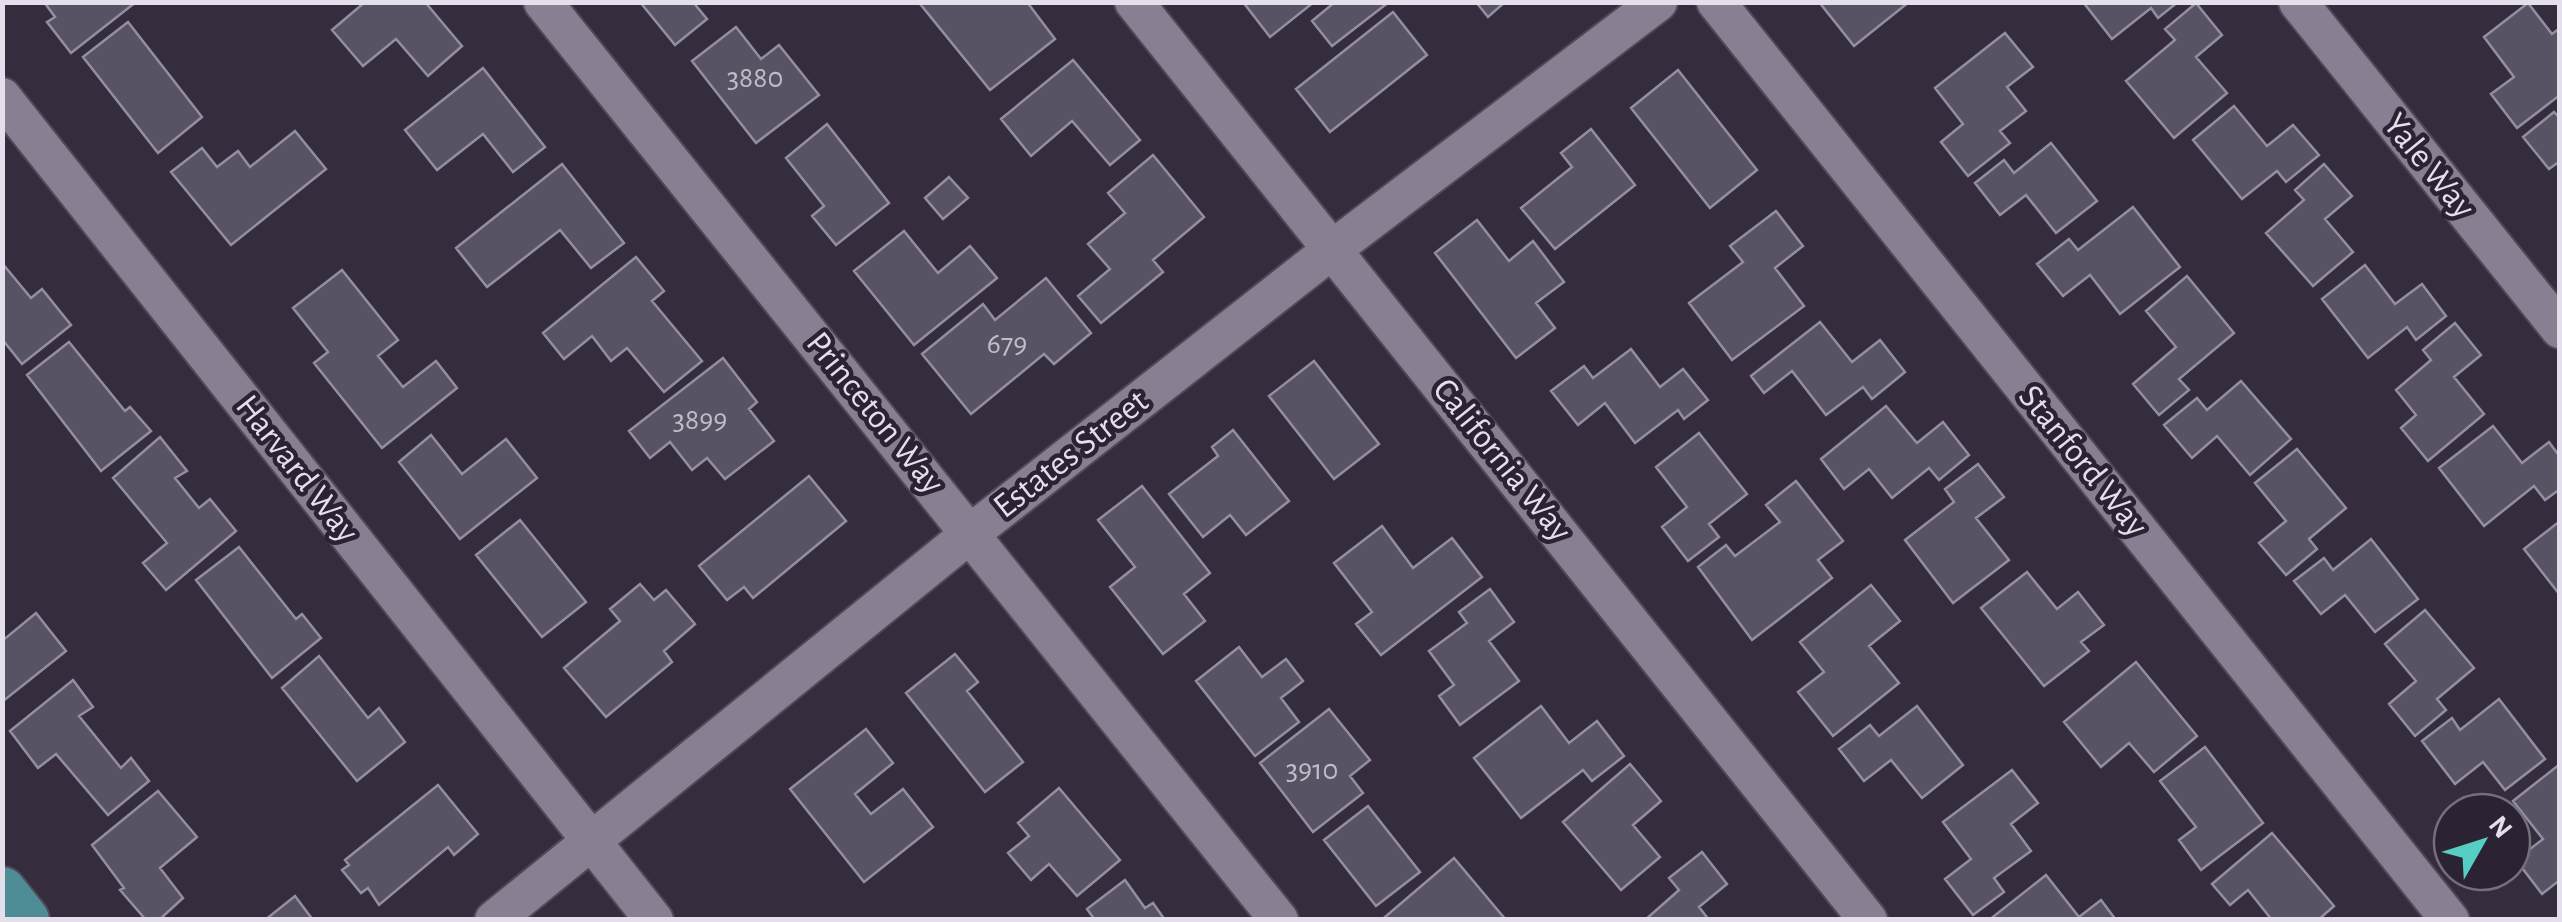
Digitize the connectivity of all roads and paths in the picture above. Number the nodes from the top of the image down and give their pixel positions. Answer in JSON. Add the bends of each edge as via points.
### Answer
{"nodes":[{"id":1,"x":543,"y":2,"type":"edge"},
{"id":2,"x":1134,"y":2,"type":"edge"},
{"id":3,"x":1658,"y":2,"type":"edge"},
{"id":4,"x":1716,"y":2,"type":"edge"},
{"id":5,"x":2298,"y":2,"type":"edge"},
{"id":6,"x":2,"y":97,"type":"edge"},
{"id":7,"x":1333,"y":249,"type":"junction"},
{"id":8,"x":2560,"y":329,"type":"edge"},
{"id":9,"x":971,"y":533,"type":"junction"},
{"id":10,"x":592,"y":841,"type":"junction"},
{"id":11,"x":2,"y":891,"type":"edge"},
{"id":12,"x":25,"y":920,"type":"edge"},
{"id":13,"x":494,"y":920,"type":"edge"},
{"id":14,"x":654,"y":920,"type":"edge"},
{"id":15,"x":1279,"y":920,"type":"edge"},
{"id":16,"x":1868,"y":920,"type":"edge"},
{"id":17,"x":2450,"y":920,"type":"edge"}],
"edges":[{"from":1,"to":9,"type":"street","name":"Princeton Way"},
{"from":2,"to":7,"type":"street","name":"California Way"},
{"from":3,"to":7,"type":"street","name":"Estates Street"},
{"from":4,"to":17,"type":"street","name":"Stanford Way"},
{"from":5,"to":8,"type":"street","name":"Yale Way"},
{"from":6,"to":10,"type":"street","name":"Harvard Way"},
{"from":7,"to":9,"type":"street","name":"Estates Street"},
{"from":7,"to":16,"type":"street","name":"California Way"},
{"from":9,"to":10,"type":"street","name":"Estates Street"},
{"from":9,"to":15,"type":"street","name":"Princeton Way"},
{"from":10,"to":13,"type":"street","name":"Estates Street"},
{"from":10,"to":14,"type":"street","name":"Harvard Way"},
{"from":11,"to":12,"type":"main road"}]}
